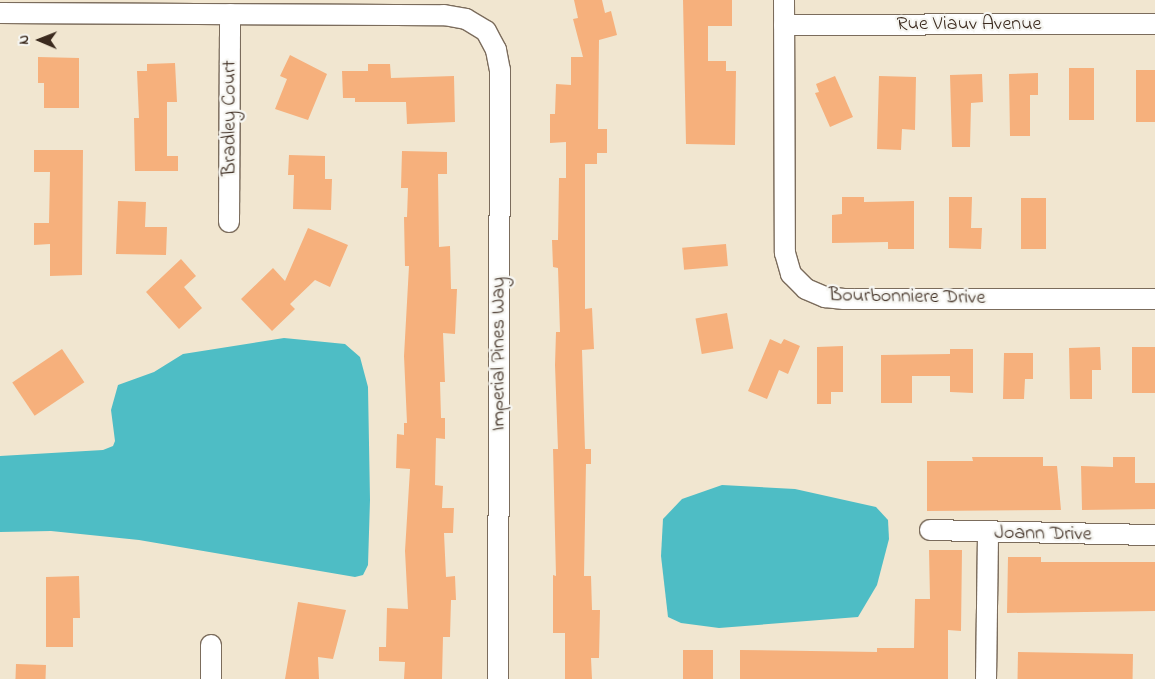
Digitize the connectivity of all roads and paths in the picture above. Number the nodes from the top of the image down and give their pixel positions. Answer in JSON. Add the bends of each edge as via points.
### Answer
{"nodes":[{"id":1,"x":784,"y":0,"type":"edge"},
{"id":2,"x":0,"y":13,"type":"edge"},
{"id":3,"x":230,"y":14,"type":"junction"},
{"id":4,"x":1155,"y":24,"type":"edge"},
{"id":5,"x":784,"y":25,"type":"junction"},
{"id":6,"x":229,"y":222,"type":"dead end"},
{"id":7,"x":1155,"y":299,"type":"edge"},
{"id":8,"x":930,"y":530,"type":"dead end"},
{"id":9,"x":988,"y":534,"type":"junction"},
{"id":10,"x":1155,"y":535,"type":"edge"},
{"id":11,"x":211,"y":645,"type":"dead end"},
{"id":12,"x":211,"y":679,"type":"edge"},
{"id":13,"x":498,"y":679,"type":"edge"},
{"id":14,"x":986,"y":679,"type":"edge"}],
"edges":[{"from":1,"to":5,"type":"street","name":"Bourbonniere Drive"},
{"from":2,"to":3,"type":"street"},
{"from":3,"to":6,"type":"street","name":"Bradley Court"},
{"from":3,"to":13,"type":"street","name":"Imperial Pines Way","via":[[444,15],[466,18],[486,31],[496,50],[500,70]]},
{"from":4,"to":5,"type":"street","name":"Rue Viauv Avenue"},
{"from":5,"to":7,"type":"street","name":"Bourbonniere Drive","via":[[785,253],[791,274],[806,289],[825,298],[844,299]]},
{"from":8,"to":9,"type":"street","name":"Joann Drive"},
{"from":9,"to":10,"type":"street","name":"Joann Drive"},
{"from":9,"to":14,"type":"street"},
{"from":11,"to":12,"type":"street"}]}
